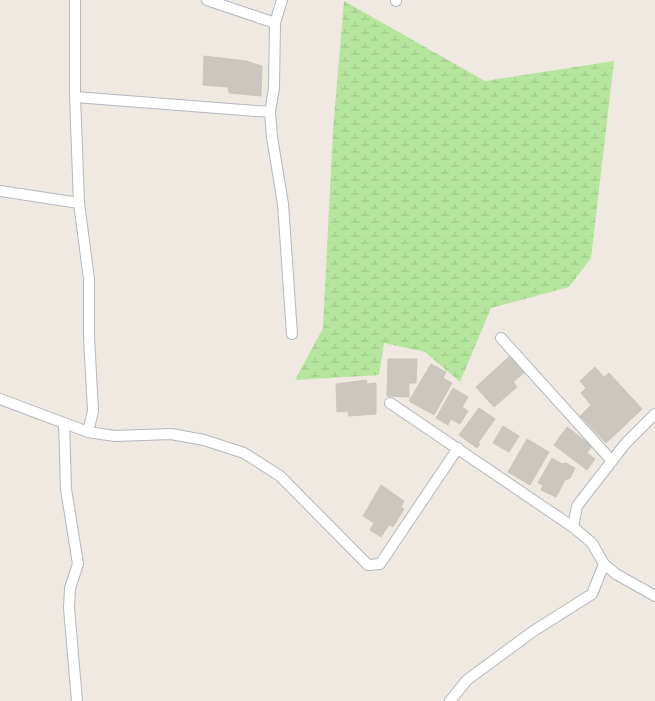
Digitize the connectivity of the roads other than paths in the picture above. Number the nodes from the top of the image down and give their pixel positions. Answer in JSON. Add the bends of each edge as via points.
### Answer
{"nodes":[{"id":1,"x":75,"y":0,"type":"edge"},
{"id":2,"x":206,"y":0,"type":"edge"},
{"id":3,"x":282,"y":0,"type":"edge"},
{"id":4,"x":275,"y":23,"type":"junction"},
{"id":5,"x":75,"y":97,"type":"junction"},
{"id":6,"x":270,"y":112,"type":"junction"},
{"id":7,"x":0,"y":191,"type":"edge"},
{"id":8,"x":79,"y":203,"type":"junction"},
{"id":9,"x":292,"y":334,"type":"dead end"},
{"id":10,"x":501,"y":338,"type":"dead end"},
{"id":11,"x":0,"y":399,"type":"edge"},
{"id":12,"x":390,"y":403,"type":"dead end"},
{"id":13,"x":655,"y":414,"type":"edge"},
{"id":14,"x":64,"y":424,"type":"junction"},
{"id":15,"x":88,"y":432,"type":"junction"},
{"id":16,"x":458,"y":448,"type":"junction"},
{"id":17,"x":612,"y":461,"type":"junction"},
{"id":18,"x":573,"y":526,"type":"junction"},
{"id":19,"x":604,"y":564,"type":"junction"},
{"id":20,"x":655,"y":596,"type":"edge"},
{"id":21,"x":77,"y":701,"type":"edge"},
{"id":22,"x":450,"y":701,"type":"edge"}],
"edges":[{"from":1,"to":5,"type":"street"},
{"from":2,"to":4,"type":"street"},
{"from":3,"to":4,"type":"street"},
{"from":4,"to":6,"type":"street","via":[[274,88]]},
{"from":5,"to":6,"type":"street"},
{"from":5,"to":8,"type":"street"},
{"from":6,"to":9,"type":"street","via":[[283,204]]},
{"from":7,"to":8,"type":"street"},
{"from":8,"to":15,"type":"street","via":[[89,279],[93,411]]},
{"from":10,"to":17,"type":"street"},
{"from":11,"to":14,"type":"street"},
{"from":12,"to":16,"type":"street"},
{"from":13,"to":17,"type":"street"},
{"from":14,"to":15,"type":"street"},
{"from":14,"to":21,"type":"street","via":[[66,489],[78,564],[70,588],[69,608]]},
{"from":15,"to":16,"type":"street","via":[[115,436],[171,434],[204,440],[244,453],[280,476],[368,565],[380,564]]},
{"from":16,"to":18,"type":"street"},
{"from":17,"to":18,"type":"street","via":[[577,506]]},
{"from":18,"to":19,"type":"street","via":[[592,543]]},
{"from":19,"to":20,"type":"street","via":[[616,574]]},
{"from":19,"to":22,"type":"street","via":[[592,594],[532,632],[467,680]]}]}
